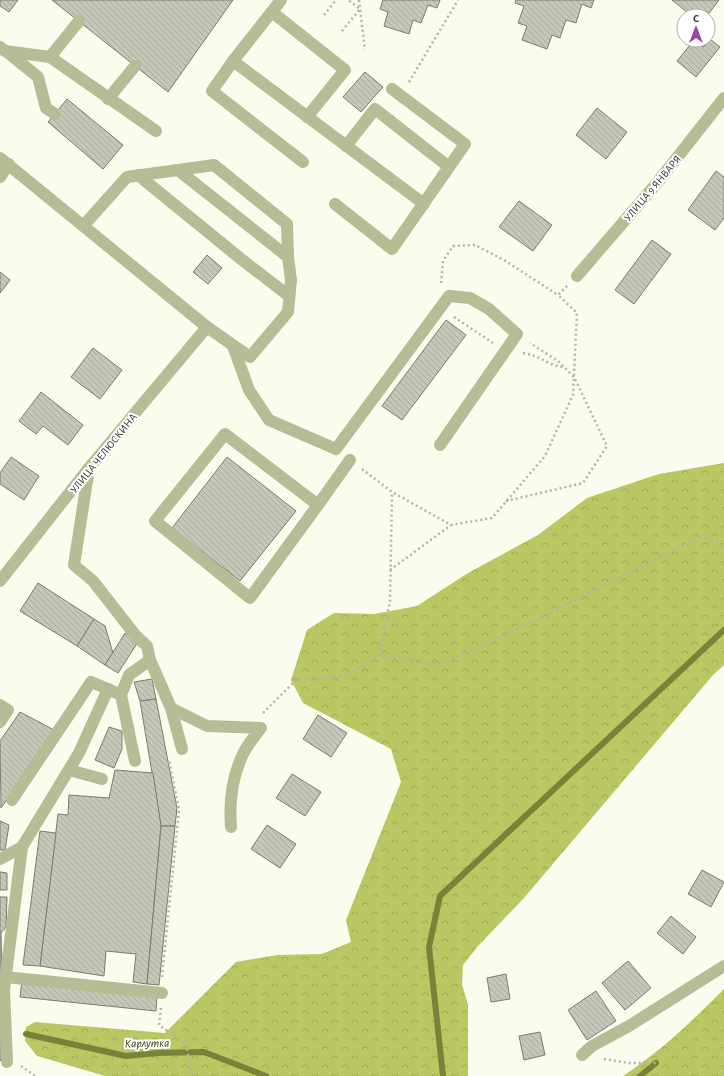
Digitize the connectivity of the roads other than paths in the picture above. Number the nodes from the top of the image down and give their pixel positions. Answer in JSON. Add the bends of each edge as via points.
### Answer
{"nodes":[{"id":1,"x":281,"y":0,"type":"edge"},
{"id":2,"x":272,"y":12,"type":"junction"},
{"id":3,"x":79,"y":21,"type":"dead end"},
{"id":4,"x":3,"y":49,"type":"edge"},
{"id":5,"x":50,"y":57,"type":"junction"},
{"id":6,"x":234,"y":61,"type":"junction"},
{"id":7,"x":135,"y":66,"type":"dead end"},
{"id":8,"x":392,"y":89,"type":"dead end"},
{"id":9,"x":724,"y":98,"type":"edge"},
{"id":10,"x":108,"y":99,"type":"junction"},
{"id":11,"x":55,"y":114,"type":"dead end"},
{"id":12,"x":307,"y":117,"type":"junction"},
{"id":13,"x":156,"y":131,"type":"dead end"},
{"id":14,"x":346,"y":146,"type":"junction"},
{"id":15,"x":4,"y":161,"type":"edge"},
{"id":16,"x":303,"y":162,"type":"dead end"},
{"id":17,"x":449,"y":167,"type":"junction"},
{"id":18,"x":178,"y":170,"type":"junction"},
{"id":19,"x":138,"y":175,"type":"junction"},
{"id":20,"x":0,"y":176,"type":"edge"},
{"id":21,"x":335,"y":204,"type":"dead end"},
{"id":22,"x":424,"y":204,"type":"junction"},
{"id":23,"x":84,"y":225,"type":"junction"},
{"id":24,"x":288,"y":257,"type":"junction"},
{"id":25,"x":577,"y":276,"type":"road end"},
{"id":26,"x":289,"y":296,"type":"junction"},
{"id":27,"x":207,"y":327,"type":"junction"},
{"id":28,"x":233,"y":346,"type":"junction"},
{"id":29,"x":440,"y":445,"type":"dead end"},
{"id":30,"x":350,"y":460,"type":"road end"},
{"id":31,"x":89,"y":468,"type":"junction"},
{"id":32,"x":318,"y":505,"type":"junction"},
{"id":33,"x":0,"y":581,"type":"edge"},
{"id":34,"x":150,"y":660,"type":"junction"},
{"id":35,"x":108,"y":689,"type":"junction"},
{"id":36,"x":121,"y":695,"type":"junction"},
{"id":37,"x":0,"y":706,"type":"edge"},
{"id":38,"x":171,"y":708,"type":"junction"},
{"id":39,"x":0,"y":722,"type":"edge"},
{"id":40,"x":182,"y":749,"type":"road end"},
{"id":41,"x":136,"y":761,"type":"dead end"},
{"id":42,"x":69,"y":770,"type":"junction"},
{"id":43,"x":102,"y":779,"type":"dead end"},
{"id":44,"x":12,"y":800,"type":"dead end"},
{"id":45,"x":231,"y":827,"type":"dead end"},
{"id":46,"x":22,"y":847,"type":"junction"},
{"id":47,"x":0,"y":859,"type":"edge"},
{"id":48,"x":724,"y":966,"type":"edge"},
{"id":49,"x":5,"y":977,"type":"junction"},
{"id":50,"x":162,"y":993,"type":"road end"},
{"id":51,"x":582,"y":1055,"type":"road end"},
{"id":52,"x":7,"y":1062,"type":"dead end"}],
"edges":[{"from":1,"to":2,"type":"street"},
{"from":2,"to":6,"type":"street"},
{"from":2,"to":12,"type":"street","via":[[345,70]]},
{"from":3,"to":5,"type":"street"},
{"from":4,"to":5,"type":"street"},
{"from":4,"to":11,"type":"street","via":[[38,77],[46,108]]},
{"from":5,"to":10,"type":"street"},
{"from":6,"to":12,"type":"street"},
{"from":6,"to":16,"type":"street","via":[[212,91]]},
{"from":7,"to":10,"type":"street"},
{"from":8,"to":17,"type":"street","via":[[465,144]]},
{"from":9,"to":25,"type":"street","name":"УЛИЦА 9 ЯНВАРЯ","via":[[657,183]]},
{"from":10,"to":13,"type":"street"},
{"from":12,"to":14,"type":"street"},
{"from":14,"to":17,"type":"street","via":[[375,109]]},
{"from":14,"to":22,"type":"street"},
{"from":15,"to":20,"type":"street"},
{"from":15,"to":23,"type":"street"},
{"from":17,"to":22,"type":"street"},
{"from":18,"to":19,"type":"street"},
{"from":18,"to":24,"type":"street"},
{"from":18,"to":24,"type":"street","via":[[214,165],[287,224]]},
{"from":19,"to":23,"type":"street","via":[[127,177]]},
{"from":19,"to":26,"type":"street"},
{"from":21,"to":22,"type":"street","via":[[392,249]]},
{"from":23,"to":27,"type":"street"},
{"from":24,"to":26,"type":"street","via":[[291,280]]},
{"from":26,"to":28,"type":"street","via":[[288,312],[250,357]]},
{"from":27,"to":28,"type":"street"},
{"from":27,"to":31,"type":"street","name":"УЛИЦА ЧЕЛЮСКИНА"},
{"from":28,"to":29,"type":"street","via":[[249,390],[269,420],[336,449],[449,296],[470,298],[489,309],[517,334]]},
{"from":30,"to":32,"type":"street"},
{"from":31,"to":33,"type":"street","name":"УЛИЦА ЧЕЛЮСКИНА"},
{"from":31,"to":34,"type":"street","via":[[74,565],[93,581],[136,636],[147,646]]},
{"from":32,"to":32,"type":"street","via":[[225,434],[155,520],[250,598]]},
{"from":34,"to":36,"type":"street","via":[[129,675]]},
{"from":34,"to":38,"type":"street"},
{"from":35,"to":36,"type":"street"},
{"from":35,"to":42,"type":"street","via":[[79,754]]},
{"from":35,"to":44,"type":"street","via":[[91,682]]},
{"from":36,"to":41,"type":"street"},
{"from":37,"to":39,"type":"street","via":[[8,710]]},
{"from":38,"to":40,"type":"street"},
{"from":38,"to":45,"type":"street","via":[[207,726],[261,728],[243,753],[234,778],[229,803]]},
{"from":42,"to":43,"type":"street"},
{"from":42,"to":46,"type":"street"},
{"from":46,"to":47,"type":"street"},
{"from":46,"to":49,"type":"street"},
{"from":48,"to":51,"type":"street","via":[[629,1026],[592,1046]]},
{"from":49,"to":50,"type":"street"},
{"from":49,"to":52,"type":"street"}]}
